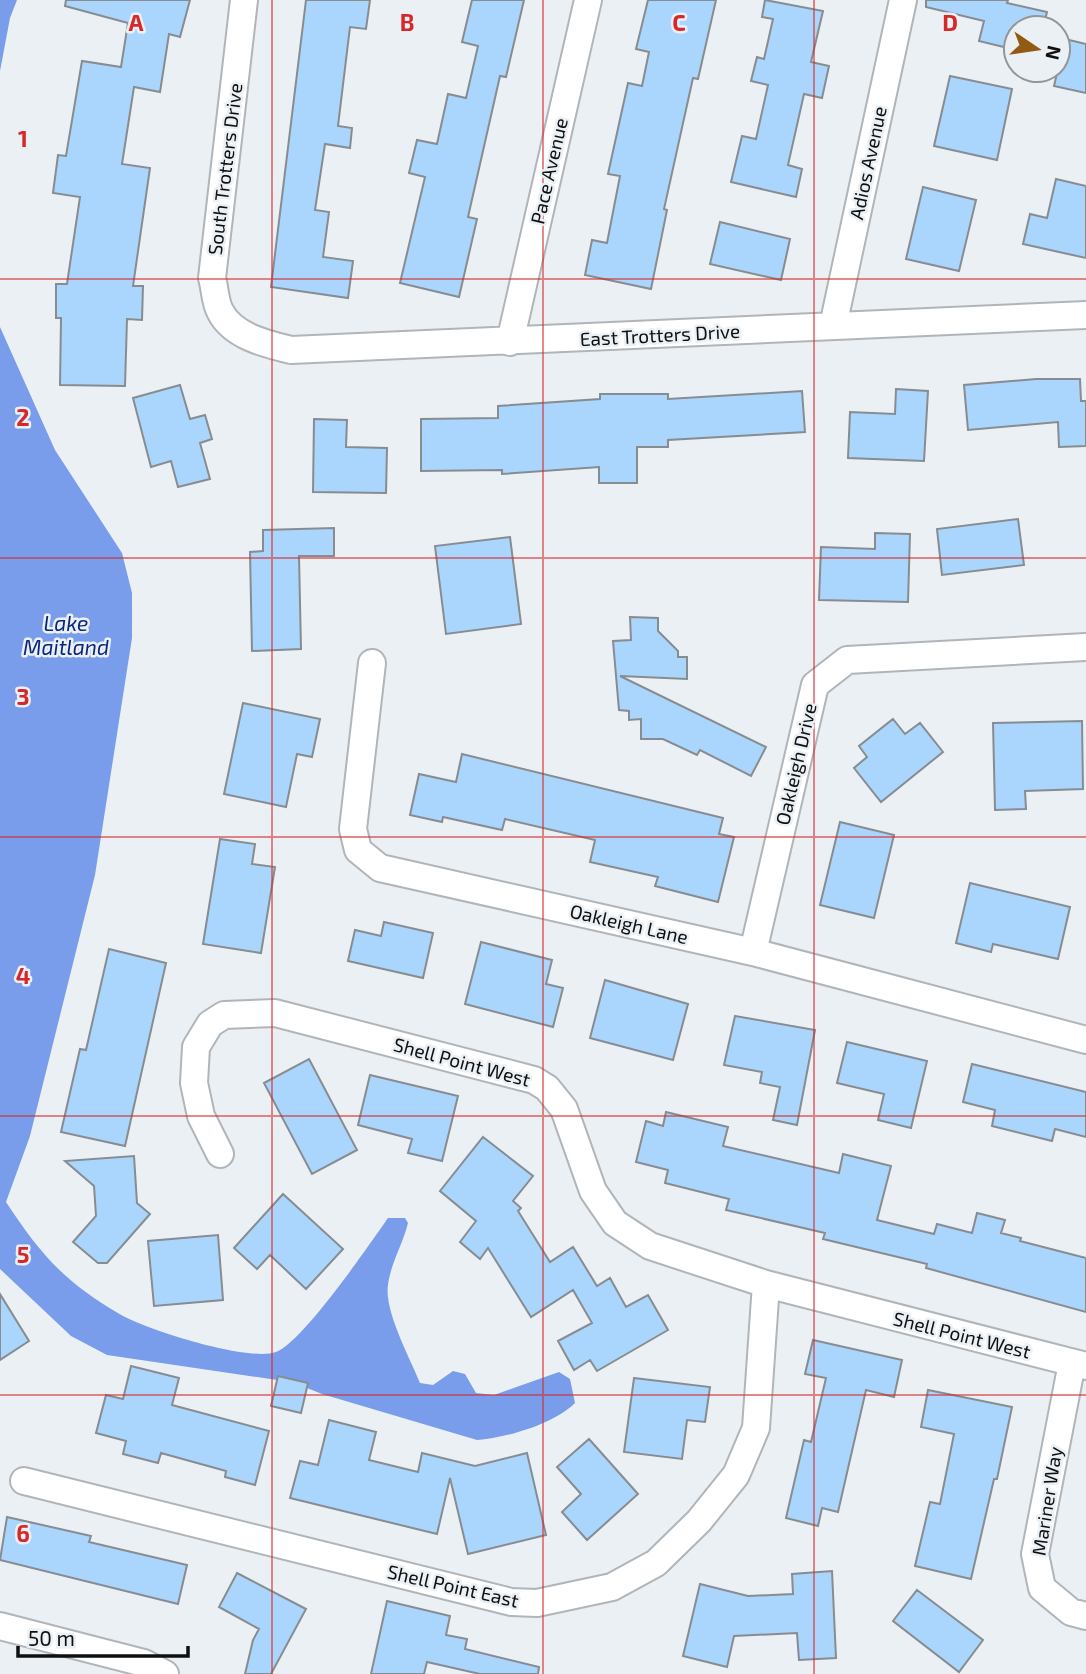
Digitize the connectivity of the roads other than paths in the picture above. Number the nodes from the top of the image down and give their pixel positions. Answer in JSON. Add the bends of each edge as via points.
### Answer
{"nodes":[{"id":1,"x":244,"y":0,"type":"edge"},
{"id":2,"x":588,"y":0,"type":"edge"},
{"id":3,"x":904,"y":0,"type":"edge"},
{"id":4,"x":1086,"y":315,"type":"edge"},
{"id":5,"x":833,"y":326,"type":"junction"},
{"id":6,"x":237,"y":330,"type":"joint"},
{"id":7,"x":510,"y":342,"type":"junction"},
{"id":8,"x":1086,"y":647,"type":"edge"},
{"id":9,"x":372,"y":663,"type":"dead end"},
{"id":10,"x":753,"y":952,"type":"junction"},
{"id":11,"x":1086,"y":1040,"type":"edge"},
{"id":12,"x":220,"y":1154,"type":"dead end"},
{"id":13,"x":766,"y":1284,"type":"junction"},
{"id":14,"x":1079,"y":1364,"type":"edge"},
{"id":15,"x":24,"y":1481,"type":"dead end"},
{"id":16,"x":1086,"y":1616,"type":"edge"},
{"id":17,"x":0,"y":1626,"type":"edge"},
{"id":18,"x":165,"y":1674,"type":"edge"}],
"edges":[{"from":1,"to":6,"type":"street","name":"South Trotters Drive","via":[[212,278],[220,312]]},
{"from":2,"to":7,"type":"street","name":"Pace Avenue"},
{"from":3,"to":5,"type":"street","name":"Adios Avenue"},
{"from":4,"to":5,"type":"street","name":"East Trotters Drive"},
{"from":5,"to":7,"type":"street","name":"East Trotters Drive"},
{"from":6,"to":7,"type":"street","name":"East Trotters Drive","via":[[260,343],[291,350]]},
{"from":8,"to":10,"type":"street","name":"Oakleigh Drive","via":[[846,660],[815,685]]},
{"from":9,"to":10,"type":"street","name":"Oakleigh Lane","via":[[353,829],[358,850],[380,868]]},
{"from":10,"to":11,"type":"street","name":"Oakleigh Lane"},
{"from":12,"to":13,"type":"street","name":"Shell Point West","via":[[201,1116],[194,1083],[196,1047],[210,1024],[224,1015],[275,1013],[534,1080],[547,1088],[564,1110],[593,1191],[615,1223],[650,1246]]},
{"from":13,"to":14,"type":"street","name":"Shell Point West"},
{"from":13,"to":15,"type":"street","name":"Shell Point East","via":[[756,1427],[736,1475],[699,1521],[656,1563],[612,1587],[537,1603],[511,1602]]},
{"from":14,"to":16,"type":"street","name":"Mariner Way","via":[[1035,1554],[1042,1588],[1071,1612]]},
{"from":17,"to":18,"type":"street","via":[[144,1663]]}]}
